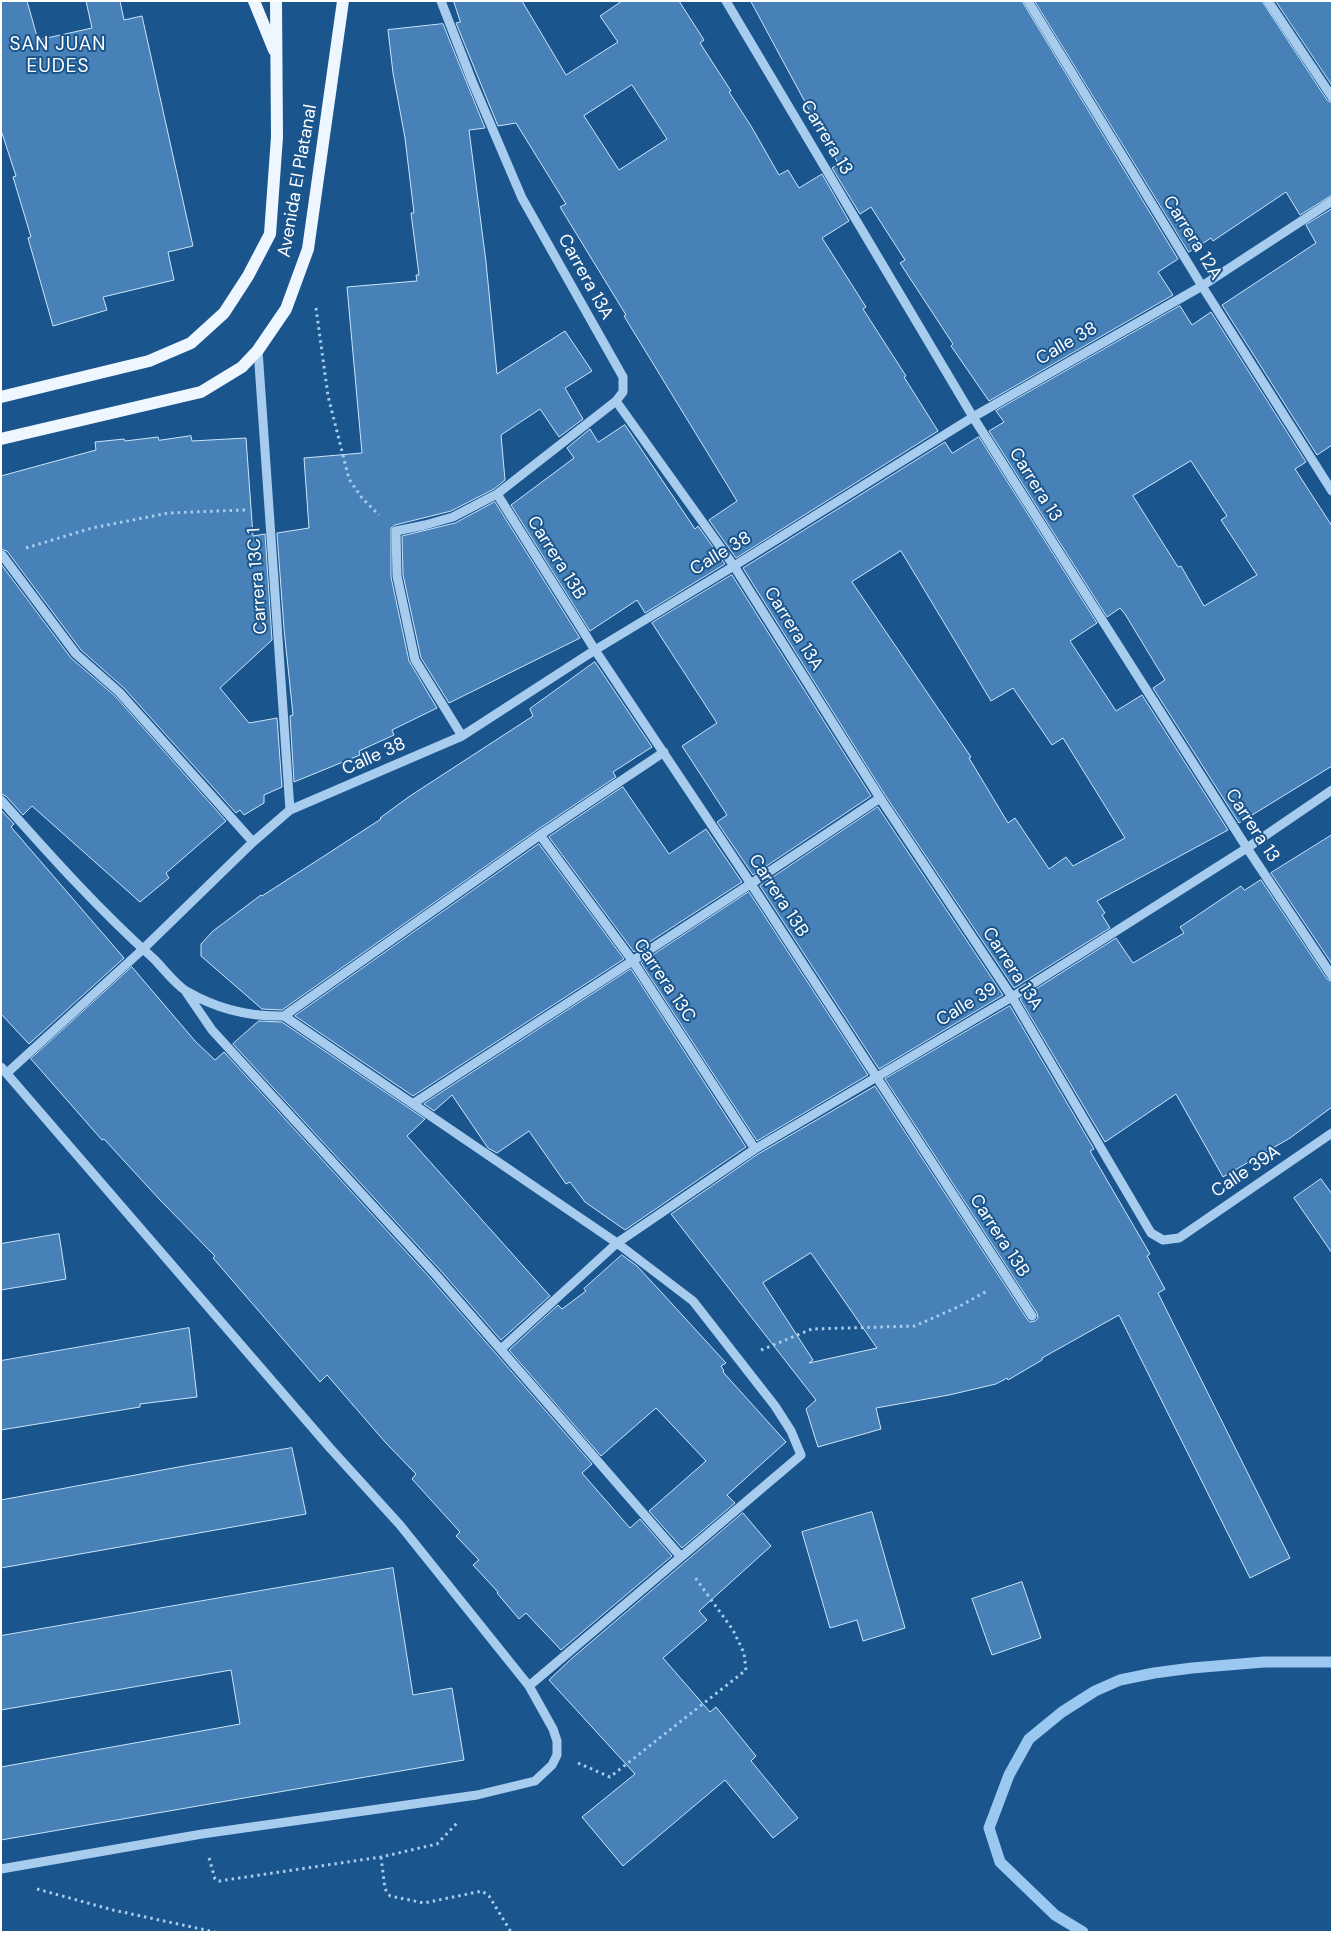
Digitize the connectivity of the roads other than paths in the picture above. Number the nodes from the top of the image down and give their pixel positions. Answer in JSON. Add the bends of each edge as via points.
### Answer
{"nodes":[{"id":1,"x":254,"y":1,"type":"edge"},
{"id":2,"x":276,"y":1,"type":"edge"},
{"id":3,"x":343,"y":1,"type":"edge"},
{"id":4,"x":441,"y":1,"type":"edge"},
{"id":5,"x":726,"y":1,"type":"edge"},
{"id":6,"x":1028,"y":1,"type":"edge"},
{"id":7,"x":1268,"y":1,"type":"edge"},
{"id":8,"x":276,"y":56,"type":"junction"},
{"id":9,"x":1332,"y":97,"type":"edge"},
{"id":10,"x":1332,"y":201,"type":"edge"},
{"id":11,"x":1202,"y":286,"type":"junction"},
{"id":12,"x":258,"y":350,"type":"junction"},
{"id":13,"x":1,"y":397,"type":"edge"},
{"id":14,"x":616,"y":401,"type":"junction"},
{"id":15,"x":973,"y":416,"type":"junction"},
{"id":16,"x":1,"y":439,"type":"edge"},
{"id":17,"x":1332,"y":491,"type":"edge"},
{"id":18,"x":497,"y":494,"type":"junction"},
{"id":19,"x":2,"y":555,"type":"edge"},
{"id":20,"x":734,"y":566,"type":"junction"},
{"id":21,"x":594,"y":650,"type":"junction"},
{"id":22,"x":462,"y":736,"type":"junction"},
{"id":23,"x":664,"y":752,"type":"junction"},
{"id":24,"x":1332,"y":790,"type":"edge"},
{"id":25,"x":880,"y":798,"type":"junction"},
{"id":26,"x":1,"y":800,"type":"edge"},
{"id":27,"x":290,"y":810,"type":"junction"},
{"id":28,"x":540,"y":835,"type":"junction"},
{"id":29,"x":253,"y":842,"type":"junction"},
{"id":30,"x":1247,"y":848,"type":"junction"},
{"id":31,"x":751,"y":884,"type":"junction"},
{"id":32,"x":142,"y":950,"type":"junction"},
{"id":33,"x":632,"y":960,"type":"junction"},
{"id":34,"x":1332,"y":976,"type":"edge"},
{"id":35,"x":184,"y":990,"type":"junction"},
{"id":36,"x":1012,"y":996,"type":"junction"},
{"id":37,"x":284,"y":1016,"type":"junction"},
{"id":38,"x":4,"y":1070,"type":"edge"},
{"id":39,"x":878,"y":1077,"type":"junction"},
{"id":40,"x":414,"y":1103,"type":"junction"},
{"id":41,"x":1332,"y":1133,"type":"edge"},
{"id":42,"x":755,"y":1149,"type":"junction"},
{"id":43,"x":1179,"y":1238,"type":"joint"},
{"id":44,"x":617,"y":1243,"type":"junction"},
{"id":45,"x":1032,"y":1316,"type":"dead end"},
{"id":46,"x":501,"y":1349,"type":"junction"},
{"id":47,"x":681,"y":1557,"type":"junction"},
{"id":48,"x":529,"y":1686,"type":"junction"},
{"id":49,"x":1,"y":1869,"type":"edge"}],
"edges":[{"from":1,"to":8,"type":"main road"},
{"from":2,"to":8,"type":"main road","name":"Avenida El Platanal"},
{"from":3,"to":12,"type":"main road","name":"Avenida El Platanal","via":[[308,249],[286,309]]},
{"from":4,"to":14,"type":"street","name":"Carrera 13A","via":[[522,198],[623,377],[623,392]]},
{"from":5,"to":15,"type":"street","name":"Carrera 13"},
{"from":6,"to":11,"type":"street","name":"Carrera 12A"},
{"from":7,"to":9,"type":"street"},
{"from":8,"to":13,"type":"main road","name":"Avenida El Platanal","via":[[277,137],[270,234],[224,313],[190,343],[149,361]]},
{"from":10,"to":11,"type":"street","name":"Calle 38"},
{"from":11,"to":15,"type":"street","name":"Calle 38"},
{"from":11,"to":17,"type":"street","name":"Carrera 12A"},
{"from":12,"to":16,"type":"main road","name":"Avenida El Platanal","via":[[242,367],[202,392]]},
{"from":12,"to":27,"type":"street","name":"Carrera 13C 1"},
{"from":14,"to":18,"type":"street"},
{"from":14,"to":20,"type":"street","name":"Carrera 13A"},
{"from":15,"to":20,"type":"street","name":"Calle 38"},
{"from":15,"to":30,"type":"street","name":"Carrera 13"},
{"from":18,"to":21,"type":"street","name":"Carrera 13B"},
{"from":18,"to":22,"type":"street","via":[[453,517],[396,531],[398,576],[415,660]]},
{"from":19,"to":29,"type":"street","via":[[76,654],[118,692]]},
{"from":20,"to":21,"type":"street","name":"Calle 38"},
{"from":20,"to":25,"type":"street","name":"Carrera 13A"},
{"from":21,"to":22,"type":"street","name":"Calle 38"},
{"from":21,"to":23,"type":"street","name":"Carrera 13B"},
{"from":22,"to":27,"type":"street","name":"Calle 38"},
{"from":23,"to":28,"type":"street"},
{"from":23,"to":31,"type":"street","name":"Carrera 13B"},
{"from":24,"to":30,"type":"street","name":"Calle 39"},
{"from":25,"to":31,"type":"street"},
{"from":25,"to":36,"type":"street","name":"Carrera 13A"},
{"from":26,"to":32,"type":"street"},
{"from":27,"to":29,"type":"street","name":"Calle 38"},
{"from":28,"to":33,"type":"street","name":"Carrera 13C"},
{"from":28,"to":37,"type":"street"},
{"from":29,"to":32,"type":"street","name":"Calle 38"},
{"from":30,"to":34,"type":"street","name":"Carrera 13"},
{"from":30,"to":36,"type":"street","name":"Calle 39"},
{"from":31,"to":33,"type":"street"},
{"from":31,"to":39,"type":"street","name":"Carrera 13B"},
{"from":32,"to":35,"type":"street"},
{"from":32,"to":38,"type":"street","name":"Calle 38"},
{"from":33,"to":40,"type":"street"},
{"from":33,"to":42,"type":"street","name":"Carrera 13C"},
{"from":35,"to":37,"type":"street","via":[[234,1012],[263,1017]]},
{"from":35,"to":46,"type":"street","via":[[212,1030]]},
{"from":36,"to":39,"type":"street","name":"Calle 39"},
{"from":36,"to":43,"type":"street","name":"Carrera 13A","via":[[1152,1233],[1163,1240]]},
{"from":37,"to":40,"type":"street"},
{"from":38,"to":48,"type":"street","via":[[400,1525]]},
{"from":39,"to":42,"type":"street","name":"Calle 39"},
{"from":39,"to":45,"type":"street","name":"Carrera 13B"},
{"from":40,"to":44,"type":"street"},
{"from":41,"to":43,"type":"street","name":"Calle 39A"},
{"from":42,"to":44,"type":"street","name":"Calle 39"},
{"from":44,"to":46,"type":"street","name":"Calle 39"},
{"from":44,"to":47,"type":"street","via":[[693,1301],[775,1406],[801,1455]]},
{"from":46,"to":47,"type":"street"},
{"from":47,"to":48,"type":"street"},
{"from":48,"to":49,"type":"street","via":[[554,1728],[557,1741],[557,1755],[552,1765],[535,1781],[477,1795],[202,1834]]}]}
